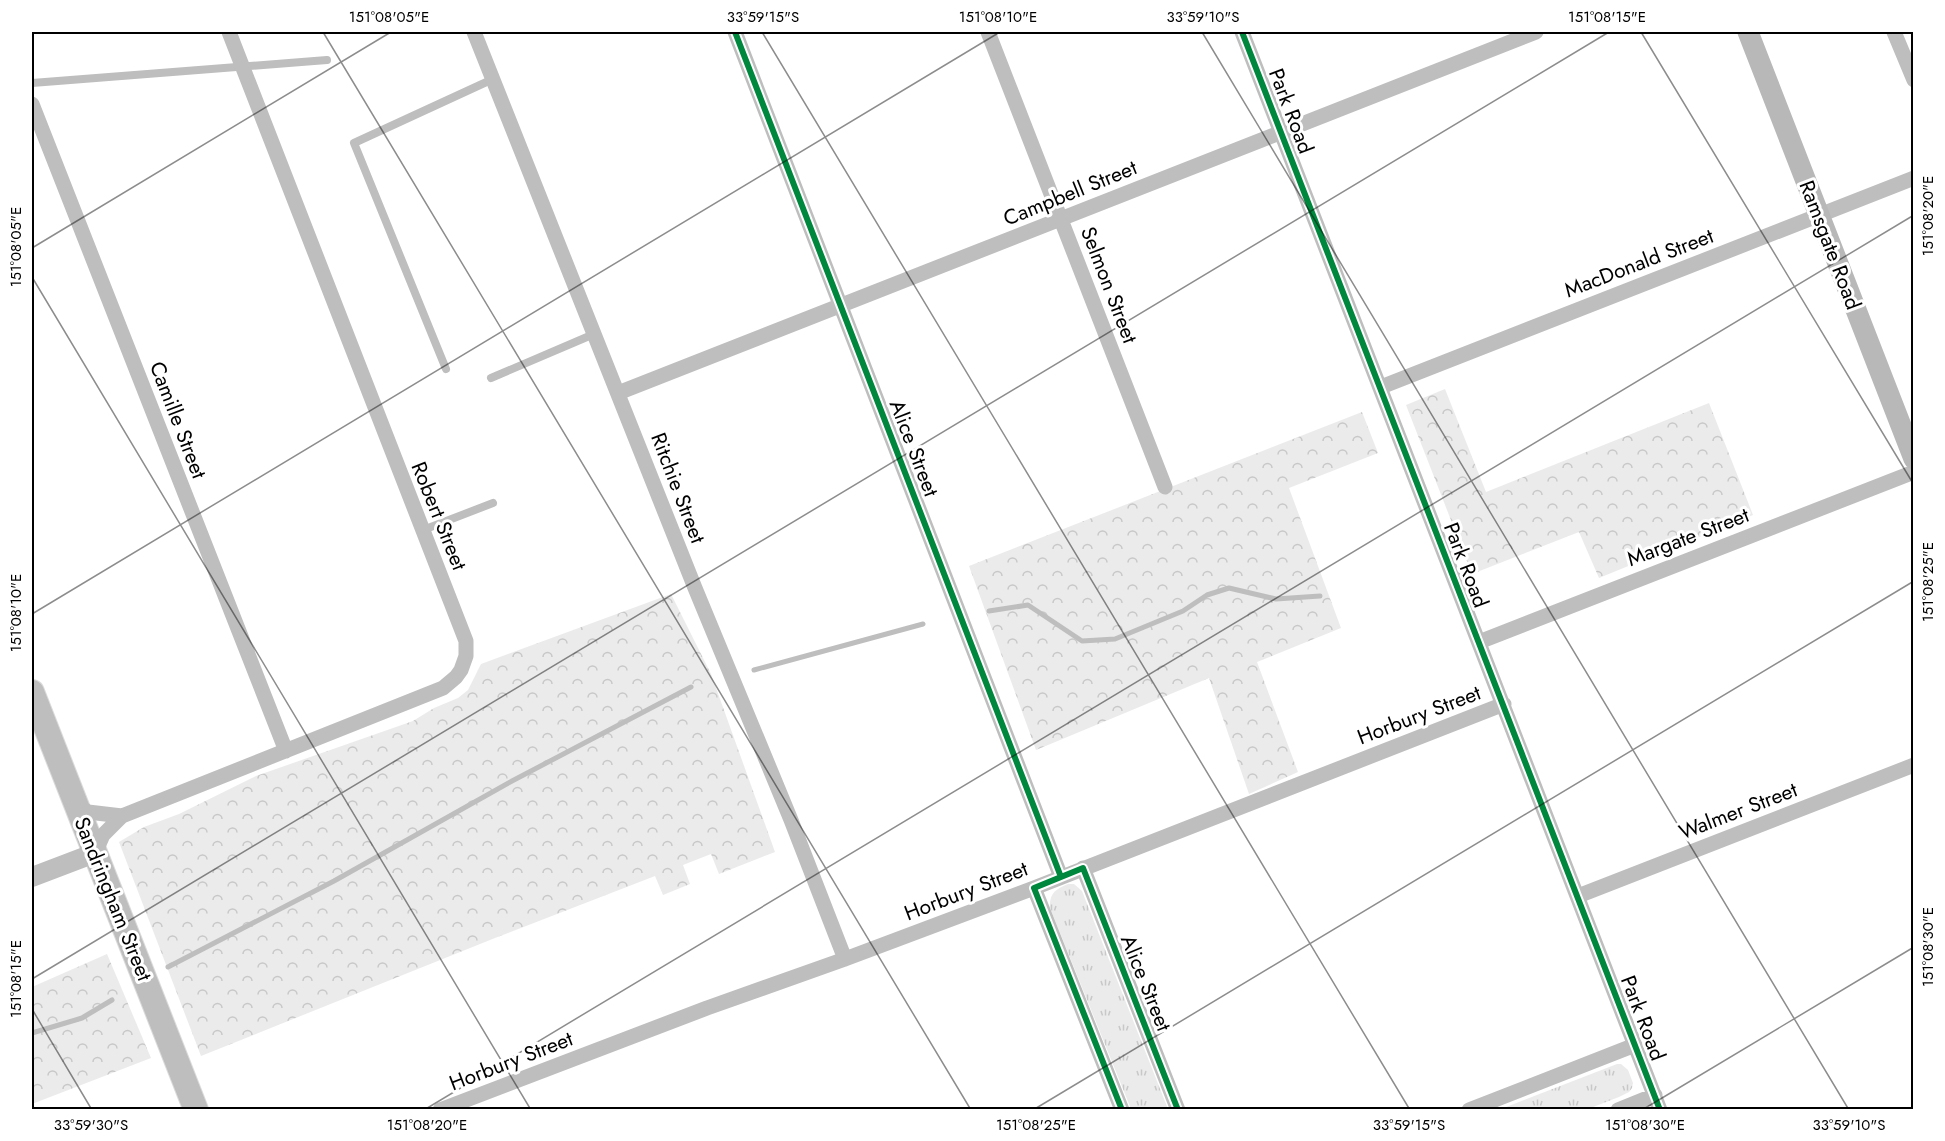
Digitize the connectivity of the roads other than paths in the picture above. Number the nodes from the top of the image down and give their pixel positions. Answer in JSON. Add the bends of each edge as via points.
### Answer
{"nodes":[{"id":1,"x":229,"y":32,"type":"edge"},
{"id":2,"x":474,"y":32,"type":"edge"},
{"id":3,"x":735,"y":32,"type":"edge"},
{"id":4,"x":988,"y":32,"type":"edge"},
{"id":5,"x":1242,"y":32,"type":"edge"},
{"id":6,"x":1536,"y":32,"type":"edge"},
{"id":7,"x":1748,"y":32,"type":"edge"},
{"id":8,"x":1894,"y":32,"type":"edge"},
{"id":9,"x":327,"y":60,"type":"dead end"},
{"id":10,"x":242,"y":68,"type":"junction"},
{"id":11,"x":493,"y":79,"type":"junction"},
{"id":12,"x":1914,"y":80,"type":"edge"},
{"id":13,"x":32,"y":83,"type":"edge"},
{"id":14,"x":32,"y":104,"type":"edge"},
{"id":15,"x":1281,"y":131,"type":"junction"},
{"id":16,"x":1914,"y":178,"type":"edge"},
{"id":17,"x":1818,"y":215,"type":"junction"},
{"id":18,"x":1061,"y":219,"type":"junction"},
{"id":19,"x":840,"y":304,"type":"junction"},
{"id":20,"x":594,"y":334,"type":"junction"},
{"id":21,"x":446,"y":369,"type":"dead end"},
{"id":22,"x":491,"y":378,"type":"dead end"},
{"id":23,"x":1380,"y":387,"type":"junction"},
{"id":24,"x":618,"y":393,"type":"junction"},
{"id":25,"x":1914,"y":459,"type":"edge"},
{"id":26,"x":1914,"y":472,"type":"edge"},
{"id":27,"x":1165,"y":487,"type":"dead end"},
{"id":28,"x":493,"y":503,"type":"dead end"},
{"id":29,"x":421,"y":531,"type":"junction"},
{"id":30,"x":1479,"y":642,"type":"junction"},
{"id":31,"x":32,"y":692,"type":"edge"},
{"id":32,"x":1504,"y":704,"type":"junction"},
{"id":33,"x":286,"y":751,"type":"junction"},
{"id":34,"x":1914,"y":765,"type":"edge"},
{"id":35,"x":75,"y":804,"type":"junction"},
{"id":36,"x":122,"y":816,"type":"junction"},
{"id":37,"x":95,"y":853,"type":"junction"},
{"id":38,"x":1083,"y":868,"type":"junction"},
{"id":39,"x":32,"y":877,"type":"edge"},
{"id":40,"x":1061,"y":877,"type":"junction"},
{"id":41,"x":1034,"y":888,"type":"junction"},
{"id":42,"x":1578,"y":896,"type":"junction"},
{"id":43,"x":845,"y":959,"type":"junction"},
{"id":44,"x":1635,"y":1045,"type":"junction"},
{"id":45,"x":1658,"y":1102,"type":"edge"},
{"id":46,"x":195,"y":1109,"type":"edge"},
{"id":47,"x":440,"y":1110,"type":"edge"},
{"id":48,"x":1122,"y":1110,"type":"edge"},
{"id":49,"x":1178,"y":1110,"type":"edge"},
{"id":50,"x":1469,"y":1110,"type":"edge"},
{"id":51,"x":1618,"y":1110,"type":"edge"}],
"edges":[{"from":1,"to":10,"type":"street","name":"Robert Street"},
{"from":2,"to":11,"type":"street","name":"Ritchie Street"},
{"from":3,"to":19,"type":"street","name":"Alice Street"},
{"from":4,"to":18,"type":"street","name":"Selmon Street"},
{"from":5,"to":15,"type":"street","name":"Park Road"},
{"from":6,"to":15,"type":"street","name":"Campbell Street"},
{"from":7,"to":17,"type":"main road","name":"Ramsgate Road"},
{"from":8,"to":12,"type":"street"},
{"from":9,"to":10,"type":"lane"},
{"from":10,"to":13,"type":"lane"},
{"from":10,"to":29,"type":"street","name":"Robert Street"},
{"from":11,"to":20,"type":"street","name":"Ritchie Street"},
{"from":11,"to":21,"type":"lane","via":[[354,143]]},
{"from":14,"to":33,"type":"street","name":"Camille Street"},
{"from":15,"to":18,"type":"street","name":"Campbell Street"},
{"from":15,"to":23,"type":"street","name":"Park Road"},
{"from":16,"to":17,"type":"street","name":"MacDonald Street"},
{"from":17,"to":23,"type":"street","name":"MacDonald Street"},
{"from":17,"to":25,"type":"main road","name":"Ramsgate Road"},
{"from":18,"to":19,"type":"street","name":"Campbell Street"},
{"from":18,"to":27,"type":"street","name":"Selmon Street"},
{"from":19,"to":24,"type":"street","name":"Campbell Street"},
{"from":19,"to":40,"type":"street","name":"Alice Street"},
{"from":20,"to":22,"type":"lane"},
{"from":20,"to":24,"type":"street","name":"Ritchie Street"},
{"from":23,"to":30,"type":"street","name":"Park Road"},
{"from":24,"to":43,"type":"street","name":"Ritchie Street"},
{"from":26,"to":30,"type":"street","name":"Margate Street"},
{"from":28,"to":29,"type":"lane"},
{"from":29,"to":33,"type":"street","name":"Robert Street","via":[[466,641],[461,670],[443,688]]},
{"from":30,"to":32,"type":"street","name":"Park Road"},
{"from":31,"to":35,"type":"main road","name":"Sandringham Street"},
{"from":32,"to":38,"type":"street","name":"Horbury Street"},
{"from":32,"to":42,"type":"street","name":"Park Road"},
{"from":33,"to":36,"type":"street","name":"Robert Street"},
{"from":34,"to":42,"type":"street","name":"Walmer Street"},
{"from":35,"to":36,"type":"street","name":"Robert Street","via":[[88,812]]},
{"from":35,"to":37,"type":"main road","name":"Sandringham Street"},
{"from":36,"to":37,"type":"street","name":"Robert Street","via":[[103,835]]},
{"from":37,"to":39,"type":"street"},
{"from":37,"to":46,"type":"main road","name":"Sandringham Street"},
{"from":38,"to":40,"type":"street","name":"Horbury Street"},
{"from":38,"to":49,"type":"street","name":"Alice Street"},
{"from":40,"to":41,"type":"street","name":"Horbury Street"},
{"from":41,"to":43,"type":"street","name":"Horbury Street"},
{"from":41,"to":48,"type":"street"},
{"from":42,"to":44,"type":"street","name":"Park Road"},
{"from":43,"to":47,"type":"street","name":"Horbury Street"},
{"from":44,"to":45,"type":"street","name":"Park Road"},
{"from":44,"to":50,"type":"street"},
{"from":45,"to":51,"type":"street"}]}
